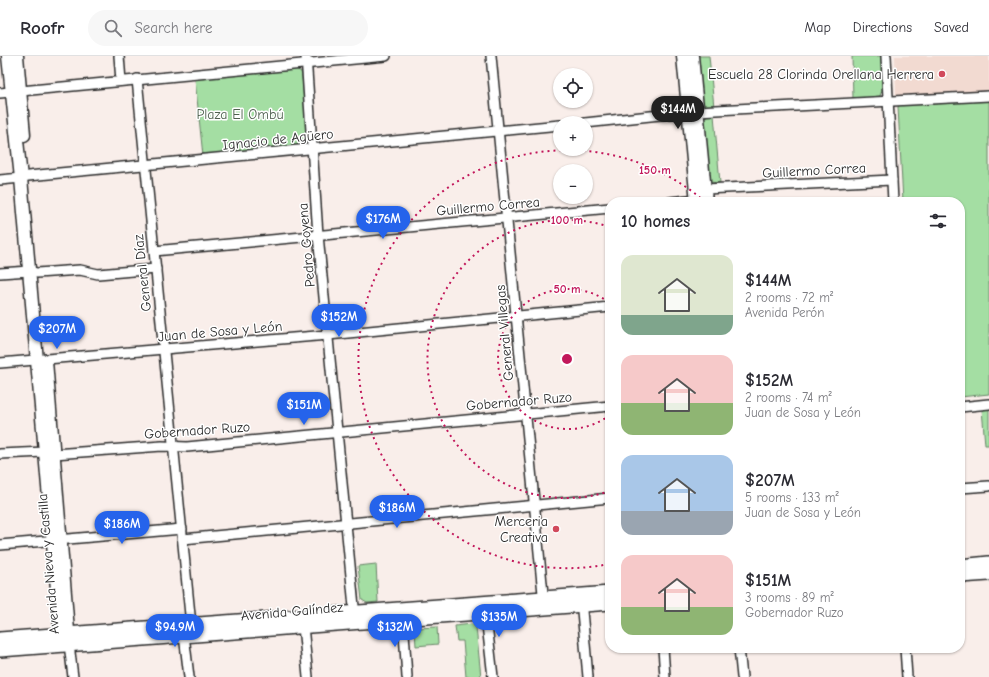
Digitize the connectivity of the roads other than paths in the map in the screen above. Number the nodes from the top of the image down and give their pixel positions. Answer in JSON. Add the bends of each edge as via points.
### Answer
{"nodes":[{"id":1,"x":8,"y":56,"type":"edge"},
{"id":2,"x":17,"y":56,"type":"edge"},
{"id":3,"x":119,"y":56,"type":"edge"},
{"id":4,"x":386,"y":56,"type":"edge"},
{"id":5,"x":491,"y":56,"type":"edge"},
{"id":6,"x":683,"y":56,"type":"edge"},
{"id":7,"x":692,"y":56,"type":"edge"},
{"id":8,"x":886,"y":56,"type":"edge"},
{"id":9,"x":306,"y":60,"type":"edge"},
{"id":10,"x":137,"y":79,"type":"junction"},
{"id":11,"x":121,"y":81,"type":"junction"},
{"id":12,"x":11,"y":92,"type":"edge"},
{"id":13,"x":989,"y":96,"type":"edge"},
{"id":14,"x":888,"y":101,"type":"junction"},
{"id":15,"x":693,"y":112,"type":"junction"},
{"id":16,"x":593,"y":122,"type":"edge"},
{"id":17,"x":553,"y":126,"type":"edge"},
{"id":18,"x":499,"y":131,"type":"junction"},
{"id":19,"x":312,"y":149,"type":"junction"},
{"id":20,"x":145,"y":166,"type":"junction"},
{"id":21,"x":25,"y":177,"type":"junction"},
{"id":22,"x":0,"y":180,"type":"edge"},
{"id":23,"x":892,"y":180,"type":"junction"},
{"id":24,"x":705,"y":189,"type":"junction"},
{"id":25,"x":700,"y":197,"type":"edge"},
{"id":26,"x":702,"y":197,"type":"edge"},
{"id":27,"x":893,"y":197,"type":"edge"},
{"id":28,"x":605,"y":208,"type":"edge"},
{"id":29,"x":507,"y":218,"type":"junction"},
{"id":30,"x":318,"y":236,"type":"junction"},
{"id":31,"x":154,"y":251,"type":"junction"},
{"id":32,"x":156,"y":269,"type":"junction"},
{"id":33,"x":33,"y":272,"type":"junction"},
{"id":34,"x":0,"y":273,"type":"edge"},
{"id":35,"x":605,"y":307,"type":"edge"},
{"id":36,"x":516,"y":316,"type":"junction"},
{"id":37,"x":328,"y":335,"type":"junction"},
{"id":38,"x":164,"y":350,"type":"junction"},
{"id":39,"x":41,"y":360,"type":"junction"},
{"id":40,"x":0,"y":363,"type":"edge"},
{"id":41,"x":989,"y":404,"type":"edge"},
{"id":42,"x":605,"y":406,"type":"edge"},
{"id":43,"x":965,"y":406,"type":"edge"},
{"id":44,"x":525,"y":414,"type":"junction"},
{"id":45,"x":336,"y":433,"type":"junction"},
{"id":46,"x":174,"y":447,"type":"junction"},
{"id":47,"x":49,"y":453,"type":"junction"},
{"id":48,"x":0,"y":454,"type":"edge"},
{"id":49,"x":989,"y":486,"type":"edge"},
{"id":50,"x":965,"y":488,"type":"edge"},
{"id":51,"x":605,"y":498,"type":"edge"},
{"id":52,"x":534,"y":505,"type":"junction"},
{"id":53,"x":345,"y":524,"type":"junction"},
{"id":54,"x":182,"y":534,"type":"junction"},
{"id":55,"x":57,"y":540,"type":"junction"},
{"id":56,"x":0,"y":545,"type":"edge"},
{"id":57,"x":989,"y":563,"type":"edge"},
{"id":58,"x":965,"y":565,"type":"edge"},
{"id":59,"x":989,"y":574,"type":"edge"},
{"id":60,"x":965,"y":576,"type":"edge"},
{"id":61,"x":605,"y":594,"type":"edge"},
{"id":62,"x":580,"y":600,"type":"junction"},
{"id":63,"x":605,"y":602,"type":"edge"},
{"id":64,"x":544,"y":603,"type":"junction"},
{"id":65,"x":485,"y":607,"type":"junction"},
{"id":66,"x":355,"y":617,"type":"junction"},
{"id":67,"x":403,"y":618,"type":"junction"},
{"id":68,"x":303,"y":626,"type":"junction"},
{"id":69,"x":188,"y":630,"type":"junction"},
{"id":70,"x":67,"y":638,"type":"junction"},
{"id":71,"x":0,"y":640,"type":"edge"},
{"id":72,"x":0,"y":650,"type":"edge"},
{"id":73,"x":663,"y":653,"type":"edge"},
{"id":74,"x":740,"y":653,"type":"edge"},
{"id":75,"x":905,"y":653,"type":"edge"},
{"id":76,"x":73,"y":677,"type":"edge"},
{"id":77,"x":189,"y":677,"type":"edge"},
{"id":78,"x":308,"y":677,"type":"edge"},
{"id":79,"x":407,"y":677,"type":"edge"},
{"id":80,"x":493,"y":677,"type":"edge"},
{"id":81,"x":588,"y":677,"type":"edge"},
{"id":82,"x":665,"y":677,"type":"edge"},
{"id":83,"x":742,"y":677,"type":"edge"},
{"id":84,"x":907,"y":677,"type":"edge"}],
"edges":[{"from":1,"to":12,"type":"street","name":"Avenida Nieva y Castilla"},
{"from":2,"to":12,"type":"street","name":"Avenida Nieva y Castilla"},
{"from":3,"to":11,"type":"street"},
{"from":4,"to":9,"type":"street"},
{"from":5,"to":18,"type":"street","name":"General Villegas"},
{"from":6,"to":15,"type":"street"},
{"from":7,"to":15,"type":"street"},
{"from":8,"to":14,"type":"street"},
{"from":9,"to":10,"type":"street"},
{"from":9,"to":19,"type":"street","name":"Pedro Goyena"},
{"from":10,"to":11,"type":"street"},
{"from":10,"to":20,"type":"street","name":"General Díaz"},
{"from":11,"to":12,"type":"street"},
{"from":12,"to":21,"type":"street","name":"Avenida Nieva y Castilla"},
{"from":13,"to":14,"type":"street"},
{"from":14,"to":15,"type":"street"},
{"from":14,"to":23,"type":"street"},
{"from":15,"to":16,"type":"street"},
{"from":15,"to":24,"type":"street"},
{"from":15,"to":25,"type":"street"},
{"from":17,"to":18,"type":"street","name":"Ignacio de Agüero"},
{"from":18,"to":19,"type":"street","name":"Ignacio de Agüero"},
{"from":18,"to":29,"type":"street","name":"General Villegas"},
{"from":19,"to":20,"type":"street","name":"Ignacio de Agüero"},
{"from":19,"to":30,"type":"street","name":"Pedro Goyena"},
{"from":20,"to":21,"type":"street","name":"Ignacio de Agüero"},
{"from":20,"to":31,"type":"street","name":"General Díaz"},
{"from":21,"to":22,"type":"street","name":"Ignacio de Agüero"},
{"from":21,"to":33,"type":"street","name":"Avenida Nieva y Castilla"},
{"from":23,"to":24,"type":"street","name":"Guillermo Correa"},
{"from":23,"to":27,"type":"street"},
{"from":24,"to":26,"type":"street"},
{"from":28,"to":29,"type":"street","name":"Guillermo Correa"},
{"from":29,"to":30,"type":"street","name":"Guillermo Correa"},
{"from":29,"to":36,"type":"street","name":"General Villegas"},
{"from":30,"to":31,"type":"street","name":"Guillermo Correa"},
{"from":30,"to":37,"type":"street","name":"Pedro Goyena"},
{"from":31,"to":32,"type":"street","name":"General Díaz"},
{"from":32,"to":33,"type":"street","via":[[98,274],[80,270]]},
{"from":32,"to":38,"type":"street","name":"General Díaz"},
{"from":33,"to":34,"type":"street"},
{"from":33,"to":39,"type":"street","name":"Avenida Nieva y Castilla"},
{"from":35,"to":36,"type":"street","name":"Juan de Sosa y León"},
{"from":36,"to":37,"type":"street","name":"Juan de Sosa y León"},
{"from":36,"to":44,"type":"street","name":"General Villegas"},
{"from":37,"to":38,"type":"street","name":"Juan de Sosa y León"},
{"from":37,"to":45,"type":"street","name":"Pedro Goyena"},
{"from":38,"to":39,"type":"street","name":"Juan de Sosa y León"},
{"from":38,"to":46,"type":"street","name":"General Díaz"},
{"from":39,"to":40,"type":"street","name":"Juan de Sosa y León"},
{"from":39,"to":47,"type":"street","name":"Avenida Nieva y Castilla"},
{"from":41,"to":43,"type":"street"},
{"from":42,"to":44,"type":"street","name":"Gobernador Ruzo"},
{"from":44,"to":45,"type":"street","name":"Gobernador Ruzo"},
{"from":44,"to":52,"type":"street","name":"General Villegas"},
{"from":45,"to":46,"type":"street","name":"Gobernador Ruzo"},
{"from":45,"to":53,"type":"street","name":"Pedro Goyena"},
{"from":46,"to":47,"type":"street","name":"Gobernador Ruzo"},
{"from":46,"to":54,"type":"street","name":"General Díaz"},
{"from":47,"to":48,"type":"street","name":"Gobernador Ruzo"},
{"from":47,"to":55,"type":"street","name":"Avenida Nieva y Castilla"},
{"from":49,"to":50,"type":"street"},
{"from":51,"to":52,"type":"street"},
{"from":52,"to":53,"type":"street"},
{"from":52,"to":64,"type":"street","name":"General Villegas"},
{"from":53,"to":54,"type":"street"},
{"from":53,"to":66,"type":"street","name":"Pedro Goyena"},
{"from":54,"to":55,"type":"street"},
{"from":54,"to":69,"type":"street","name":"General Díaz"},
{"from":55,"to":56,"type":"street"},
{"from":55,"to":70,"type":"street","name":"Avenida Nieva y Castilla"},
{"from":57,"to":58,"type":"main road"},
{"from":59,"to":60,"type":"main road"},
{"from":61,"to":62,"type":"main road","name":"Avenida Galíndez"},
{"from":62,"to":63,"type":"main road","name":"Avenida Galíndez"},
{"from":62,"to":64,"type":"main road","name":"Avenida Galíndez"},
{"from":62,"to":81,"type":"street"},
{"from":64,"to":65,"type":"main road","name":"Avenida Galíndez"},
{"from":65,"to":66,"type":"main road","name":"Avenida Galíndez"},
{"from":65,"to":67,"type":"main road","name":"Avenida Galíndez"},
{"from":65,"to":80,"type":"street"},
{"from":66,"to":67,"type":"main road","name":"Avenida Galíndez"},
{"from":66,"to":68,"type":"main road","name":"Avenida Galíndez"},
{"from":66,"to":69,"type":"main road","name":"Avenida Galíndez"},
{"from":67,"to":79,"type":"street"},
{"from":68,"to":69,"type":"main road","name":"Avenida Galíndez"},
{"from":68,"to":78,"type":"street"},
{"from":69,"to":70,"type":"main road","name":"Avenida Galíndez"},
{"from":69,"to":77,"type":"street","name":"General Díaz"},
{"from":70,"to":71,"type":"main road","name":"Avenida Galíndez"},
{"from":70,"to":72,"type":"main road","name":"Avenida Galíndez"},
{"from":70,"to":76,"type":"street"},
{"from":73,"to":82,"type":"street"},
{"from":74,"to":83,"type":"street"},
{"from":75,"to":84,"type":"street"}]}
